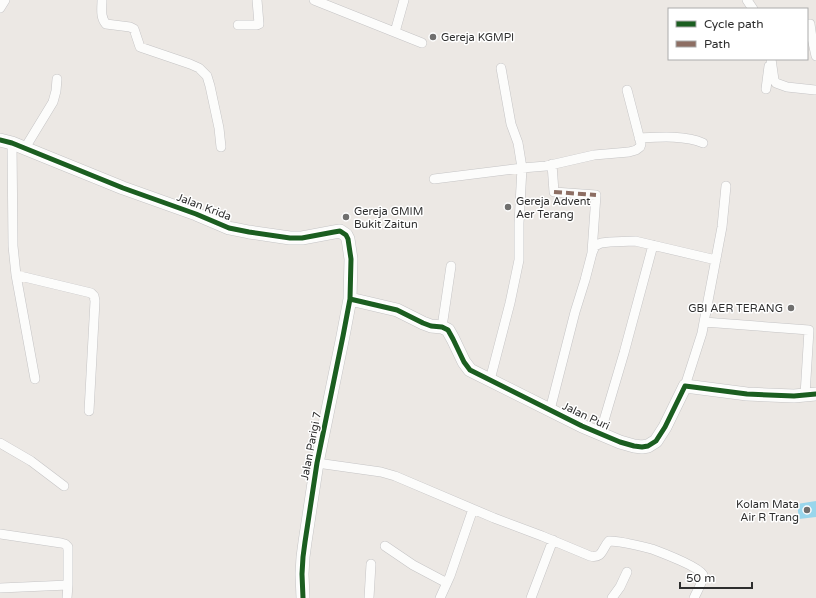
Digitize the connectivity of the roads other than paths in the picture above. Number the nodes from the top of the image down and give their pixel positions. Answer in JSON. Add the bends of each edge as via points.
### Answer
{"nodes":[{"id":1,"x":5,"y":0,"type":"edge"},
{"id":2,"x":102,"y":0,"type":"edge"},
{"id":3,"x":257,"y":0,"type":"edge"},
{"id":4,"x":314,"y":0,"type":"edge"},
{"id":5,"x":404,"y":0,"type":"edge"},
{"id":6,"x":0,"y":8,"type":"edge"},
{"id":7,"x":811,"y":23,"type":"edge"},
{"id":8,"x":238,"y":25,"type":"dead end"},
{"id":9,"x":395,"y":32,"type":"junction"},
{"id":10,"x":422,"y":43,"type":"dead end"},
{"id":11,"x":816,"y":56,"type":"edge"},
{"id":12,"x":771,"y":60,"type":"edge"},
{"id":13,"x":771,"y":60,"type":"edge"},
{"id":14,"x":500,"y":68,"type":"dead end"},
{"id":15,"x":57,"y":79,"type":"dead end"},
{"id":16,"x":766,"y":89,"type":"dead end"},
{"id":17,"x":627,"y":90,"type":"dead end"},
{"id":18,"x":815,"y":90,"type":"edge"},
{"id":19,"x":639,"y":138,"type":"junction"},
{"id":20,"x":12,"y":144,"type":"edge"},
{"id":21,"x":703,"y":144,"type":"dead end"},
{"id":22,"x":220,"y":147,"type":"dead end"},
{"id":23,"x":552,"y":164,"type":"junction"},
{"id":24,"x":522,"y":168,"type":"junction"},
{"id":25,"x":434,"y":179,"type":"dead end"},
{"id":26,"x":726,"y":186,"type":"dead end"},
{"id":27,"x":653,"y":245,"type":"junction"},
{"id":28,"x":592,"y":253,"type":"junction"},
{"id":29,"x":716,"y":260,"type":"junction"},
{"id":30,"x":451,"y":266,"type":"dead end"},
{"id":31,"x":16,"y":275,"type":"junction"},
{"id":32,"x":350,"y":299,"type":"junction"},
{"id":33,"x":704,"y":322,"type":"junction"},
{"id":34,"x":442,"y":327,"type":"junction"},
{"id":35,"x":34,"y":379,"type":"dead end"},
{"id":36,"x":490,"y":380,"type":"junction"},
{"id":37,"x":685,"y":386,"type":"junction"},
{"id":38,"x":811,"y":395,"type":"edge"},
{"id":39,"x":550,"y":410,"type":"junction"},
{"id":40,"x":89,"y":411,"type":"dead end"},
{"id":41,"x":600,"y":434,"type":"junction"},
{"id":42,"x":0,"y":443,"type":"edge"},
{"id":43,"x":318,"y":463,"type":"junction"},
{"id":44,"x":64,"y":486,"type":"dead end"},
{"id":45,"x":473,"y":509,"type":"junction"},
{"id":46,"x":0,"y":534,"type":"edge"},
{"id":47,"x":552,"y":540,"type":"junction"},
{"id":48,"x":384,"y":546,"type":"dead end"},
{"id":49,"x":371,"y":564,"type":"dead end"},
{"id":50,"x":627,"y":572,"type":"dead end"},
{"id":51,"x":447,"y":583,"type":"junction"},
{"id":52,"x":68,"y":585,"type":"junction"},
{"id":53,"x":0,"y":588,"type":"edge"},
{"id":54,"x":67,"y":598,"type":"edge"},
{"id":55,"x":304,"y":598,"type":"edge"},
{"id":56,"x":369,"y":598,"type":"edge"},
{"id":57,"x":440,"y":598,"type":"edge"},
{"id":58,"x":531,"y":598,"type":"edge"},
{"id":59,"x":612,"y":598,"type":"edge"},
{"id":60,"x":694,"y":598,"type":"edge"}],
"edges":[{"from":1,"to":6,"type":"street"},
{"from":2,"to":22,"type":"street","via":[[102,16],[106,24],[134,29],[140,47],[190,64],[207,76],[219,128]]},
{"from":3,"to":8,"type":"street","via":[[259,24]]},
{"from":4,"to":9,"type":"street"},
{"from":5,"to":9,"type":"street"},
{"from":7,"to":11,"type":"street"},
{"from":9,"to":10,"type":"street"},
{"from":12,"to":16,"type":"street"},
{"from":13,"to":18,"type":"street","via":[[776,83]]},
{"from":14,"to":24,"type":"street"},
{"from":15,"to":20,"type":"street","via":[[53,102]]},
{"from":17,"to":19,"type":"street"},
{"from":19,"to":21,"type":"street","via":[[675,138]]},
{"from":19,"to":23,"type":"street","via":[[641,144],[636,150]]},
{"from":20,"to":31,"type":"street","via":[[13,246]]},
{"from":20,"to":32,"type":"street","name":"Jalan Krida","via":[[229,228],[290,238],[340,231],[348,239]]},
{"from":23,"to":24,"type":"street"},
{"from":23,"to":28,"type":"street","via":[[554,192],[596,195]]},
{"from":24,"to":25,"type":"street"},
{"from":24,"to":36,"type":"street","via":[[519,260]]},
{"from":26,"to":29,"type":"street"},
{"from":27,"to":28,"type":"street","via":[[636,241],[600,243],[595,246]]},
{"from":27,"to":29,"type":"street"},
{"from":27,"to":41,"type":"street"},
{"from":28,"to":39,"type":"street"},
{"from":29,"to":33,"type":"street"},
{"from":30,"to":34,"type":"street"},
{"from":31,"to":35,"type":"street"},
{"from":31,"to":40,"type":"street","via":[[91,293],[94,296]]},
{"from":32,"to":34,"type":"street","via":[[397,310],[431,326]]},
{"from":32,"to":43,"type":"street","name":"Jalan Parigi 7"},
{"from":33,"to":37,"type":"street"},
{"from":33,"to":38,"type":"street","via":[[810,330]]},
{"from":34,"to":36,"type":"street","name":"Jalan Puri","via":[[448,330],[454,339],[470,370]]},
{"from":36,"to":39,"type":"street","name":"Jalan Puri"},
{"from":37,"to":38,"type":"street","via":[[747,394]]},
{"from":37,"to":41,"type":"street","name":"Jalan Puri","via":[[665,427],[656,441],[648,446],[634,446]]},
{"from":39,"to":41,"type":"street","name":"Jalan Puri"},
{"from":42,"to":44,"type":"street"},
{"from":43,"to":45,"type":"street","via":[[381,472],[412,482]]},
{"from":43,"to":55,"type":"street","name":"Jalan Parigi 7","via":[[303,557]]},
{"from":45,"to":47,"type":"street"},
{"from":45,"to":51,"type":"street"},
{"from":46,"to":52,"type":"street","via":[[65,544],[68,547]]},
{"from":47,"to":58,"type":"street"},
{"from":47,"to":60,"type":"street","via":[[594,557],[612,541],[652,550],[676,559],[702,572],[702,579]]},
{"from":48,"to":51,"type":"street"},
{"from":49,"to":56,"type":"street"},
{"from":50,"to":59,"type":"street"},
{"from":51,"to":57,"type":"street"},
{"from":52,"to":53,"type":"street"},
{"from":52,"to":54,"type":"street"}]}
